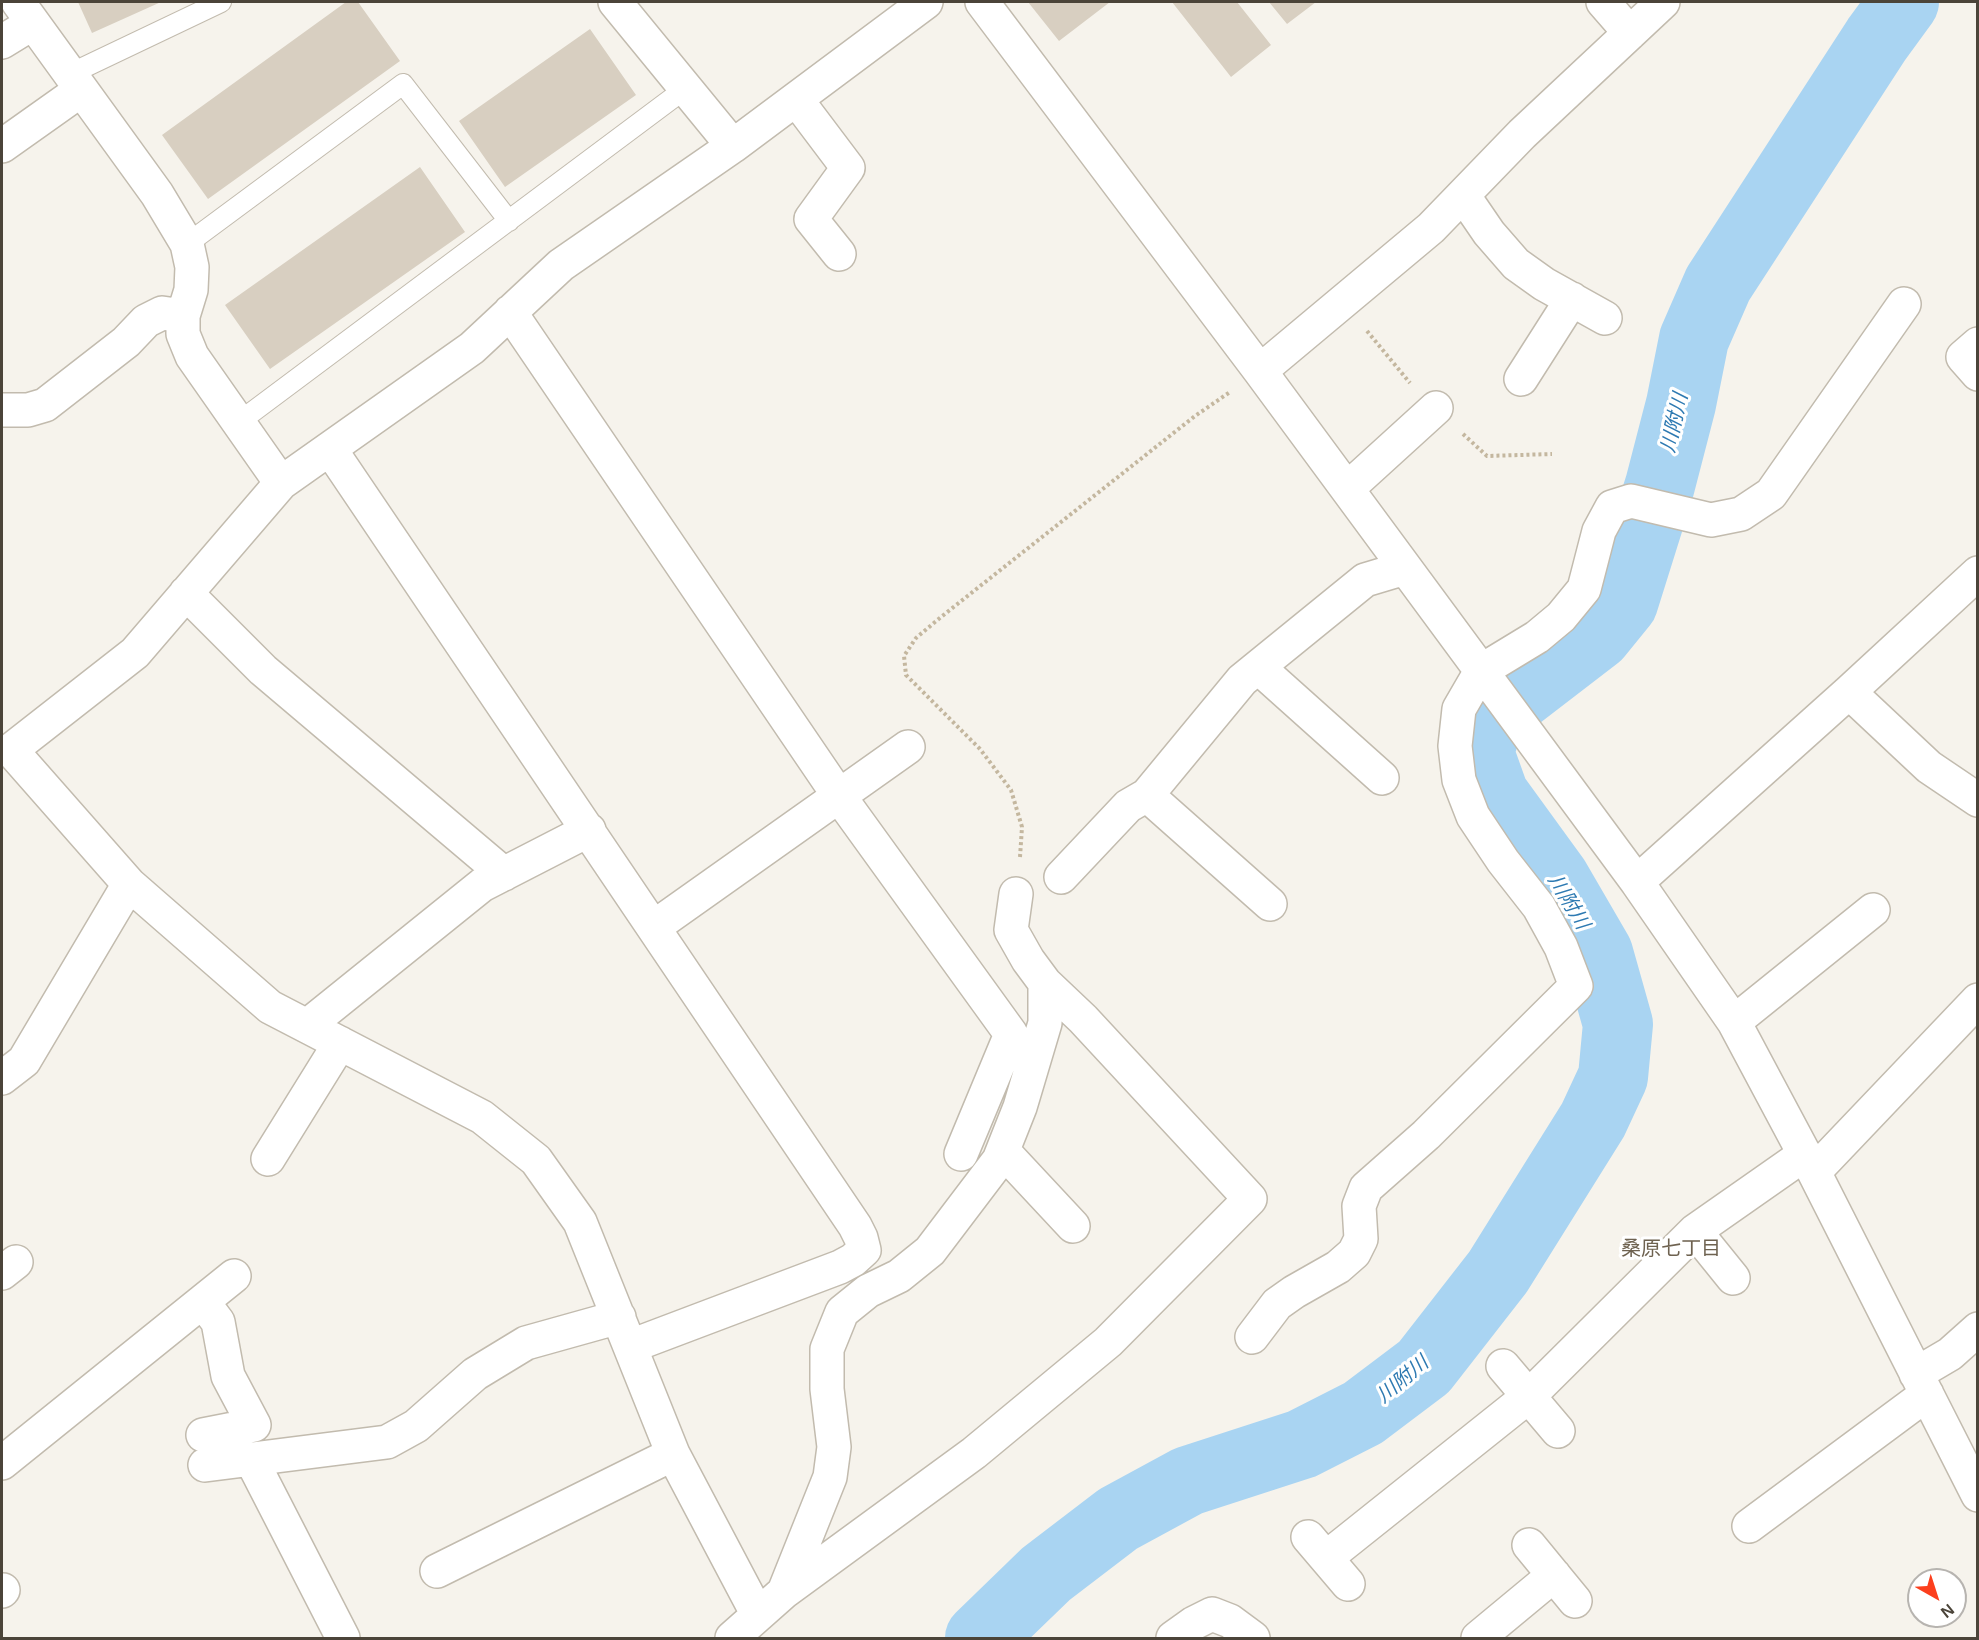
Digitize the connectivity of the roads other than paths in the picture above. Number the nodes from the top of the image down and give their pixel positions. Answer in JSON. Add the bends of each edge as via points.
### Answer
{"nodes":[{"id":1,"x":221,"y":2,"type":"edge"},
{"id":2,"x":615,"y":2,"type":"edge"},
{"id":3,"x":926,"y":2,"type":"edge"},
{"id":4,"x":982,"y":2,"type":"edge"},
{"id":5,"x":1603,"y":2,"type":"edge"},
{"id":6,"x":1664,"y":2,"type":"edge"},
{"id":7,"x":26,"y":13,"type":"edge"},
{"id":8,"x":1630,"y":33,"type":"junction"},
{"id":9,"x":2,"y":42,"type":"edge"},
{"id":10,"x":75,"y":82,"type":"junction"},
{"id":11,"x":686,"y":88,"type":"junction"},
{"id":12,"x":796,"y":99,"type":"junction"},
{"id":13,"x":2,"y":146,"type":"edge"},
{"id":14,"x":733,"y":146,"type":"junction"},
{"id":15,"x":1463,"y":195,"type":"junction"},
{"id":16,"x":509,"y":220,"type":"junction"},
{"id":17,"x":187,"y":244,"type":"junction"},
{"id":18,"x":839,"y":254,"type":"dead end"},
{"id":19,"x":1572,"y":299,"type":"junction"},
{"id":20,"x":1904,"y":304,"type":"dead end"},
{"id":21,"x":510,"y":312,"type":"junction"},
{"id":22,"x":183,"y":316,"type":"junction"},
{"id":23,"x":1605,"y":318,"type":"dead end"},
{"id":24,"x":1977,"y":344,"type":"edge"},
{"id":25,"x":1260,"y":371,"type":"junction"},
{"id":26,"x":1977,"y":374,"type":"edge"},
{"id":27,"x":1521,"y":379,"type":"dead end"},
{"id":28,"x":1436,"y":408,"type":"dead end"},
{"id":29,"x":2,"y":410,"type":"edge"},
{"id":30,"x":238,"y":422,"type":"junction"},
{"id":31,"x":330,"y":448,"type":"junction"},
{"id":32,"x":281,"y":483,"type":"junction"},
{"id":33,"x":1347,"y":489,"type":"junction"},
{"id":34,"x":1405,"y":568,"type":"junction"},
{"id":35,"x":1977,"y":573,"type":"edge"},
{"id":36,"x":186,"y":593,"type":"junction"},
{"id":37,"x":1258,"y":667,"type":"junction"},
{"id":38,"x":1481,"y":671,"type":"junction"},
{"id":39,"x":1849,"y":692,"type":"junction"},
{"id":40,"x":6,"y":743,"type":"edge"},
{"id":41,"x":908,"y":747,"type":"dead end"},
{"id":42,"x":1382,"y":778,"type":"dead end"},
{"id":43,"x":1147,"y":795,"type":"junction"},
{"id":44,"x":839,"y":796,"type":"junction"},
{"id":45,"x":1977,"y":800,"type":"edge"},
{"id":46,"x":589,"y":831,"type":"junction"},
{"id":47,"x":504,"y":874,"type":"junction"},
{"id":48,"x":1061,"y":877,"type":"dead end"},
{"id":49,"x":1637,"y":882,"type":"junction"},
{"id":50,"x":129,"y":884,"type":"junction"},
{"id":51,"x":1017,"y":894,"type":"road end"},
{"id":52,"x":1270,"y":904,"type":"dead end"},
{"id":53,"x":1873,"y":910,"type":"dead end"},
{"id":54,"x":654,"y":927,"type":"junction"},
{"id":55,"x":1045,"y":982,"type":"junction"},
{"id":56,"x":1977,"y":1000,"type":"edge"},
{"id":57,"x":1734,"y":1022,"type":"junction"},
{"id":58,"x":308,"y":1026,"type":"junction"},
{"id":59,"x":340,"y":1043,"type":"junction"},
{"id":60,"x":2,"y":1078,"type":"edge"},
{"id":61,"x":1003,"y":1151,"type":"junction"},
{"id":62,"x":961,"y":1154,"type":"dead end"},
{"id":63,"x":268,"y":1159,"type":"dead end"},
{"id":64,"x":1809,"y":1163,"type":"junction"},
{"id":65,"x":1073,"y":1226,"type":"dead end"},
{"id":66,"x":1695,"y":1231,"type":"junction"},
{"id":67,"x":234,"y":1276,"type":"dead end"},
{"id":68,"x":1733,"y":1278,"type":"dead end"},
{"id":69,"x":203,"y":1302,"type":"junction"},
{"id":70,"x":1977,"y":1329,"type":"edge"},
{"id":71,"x":625,"y":1331,"type":"junction"},
{"id":72,"x":1252,"y":1337,"type":"dead end"},
{"id":73,"x":1503,"y":1366,"type":"dead end"},
{"id":74,"x":1921,"y":1384,"type":"junction"},
{"id":75,"x":1529,"y":1396,"type":"junction"},
{"id":76,"x":1558,"y":1431,"type":"dead end"},
{"id":77,"x":673,"y":1454,"type":"junction"},
{"id":78,"x":250,"y":1459,"type":"junction"},
{"id":79,"x":2,"y":1463,"type":"edge"},
{"id":80,"x":1977,"y":1495,"type":"edge"},
{"id":81,"x":1749,"y":1526,"type":"dead end"},
{"id":82,"x":1529,"y":1545,"type":"dead end"},
{"id":83,"x":437,"y":1571,"type":"dead end"},
{"id":84,"x":1554,"y":1575,"type":"junction"},
{"id":85,"x":1348,"y":1584,"type":"dead end"},
{"id":86,"x":784,"y":1592,"type":"junction"},
{"id":87,"x":1575,"y":1601,"type":"dead end"},
{"id":88,"x":759,"y":1615,"type":"junction"},
{"id":89,"x":343,"y":1638,"type":"edge"},
{"id":90,"x":732,"y":1638,"type":"edge"},
{"id":91,"x":1173,"y":1638,"type":"edge"},
{"id":92,"x":1252,"y":1638,"type":"edge"},
{"id":93,"x":1478,"y":1638,"type":"edge"}],
"edges":[{"from":1,"to":10,"type":"lane"},
{"from":2,"to":11,"type":"street"},
{"from":3,"to":12,"type":"street"},
{"from":4,"to":25,"type":"street"},
{"from":5,"to":8,"type":"street"},
{"from":6,"to":8,"type":"street"},
{"from":7,"to":9,"type":"street"},
{"from":7,"to":10,"type":"street"},
{"from":8,"to":15,"type":"street"},
{"from":10,"to":13,"type":"street"},
{"from":10,"to":17,"type":"street","via":[[157,195]]},
{"from":11,"to":14,"type":"street"},
{"from":11,"to":16,"type":"lane"},
{"from":12,"to":14,"type":"street"},
{"from":12,"to":18,"type":"street","via":[[848,168],[811,219]]},
{"from":14,"to":21,"type":"street","via":[[561,266]]},
{"from":15,"to":19,"type":"street","via":[[1516,264]]},
{"from":15,"to":25,"type":"street","via":[[1431,228]]},
{"from":16,"to":17,"type":"lane","via":[[403,84]]},
{"from":16,"to":30,"type":"lane"},
{"from":17,"to":22,"type":"street","via":[[191,290]]},
{"from":19,"to":23,"type":"street"},
{"from":19,"to":27,"type":"street"},
{"from":20,"to":38,"type":"street","via":[[1771,494],[1741,514],[1711,520],[1630,501],[1612,507],[1599,531],[1584,589],[1561,618]]},
{"from":21,"to":31,"type":"street","via":[[472,348]]},
{"from":21,"to":44,"type":"street"},
{"from":22,"to":29,"type":"street","via":[[162,313],[146,321],[126,342],[45,405],[28,410]]},
{"from":22,"to":30,"type":"street","via":[[183,334],[192,356]]},
{"from":24,"to":26,"type":"street","via":[[1963,357]]},
{"from":25,"to":33,"type":"street"},
{"from":28,"to":33,"type":"street"},
{"from":30,"to":32,"type":"street"},
{"from":31,"to":32,"type":"street"},
{"from":31,"to":46,"type":"street"},
{"from":32,"to":36,"type":"street"},
{"from":33,"to":34,"type":"street"},
{"from":34,"to":37,"type":"street","via":[[1365,580]]},
{"from":34,"to":38,"type":"street"},
{"from":35,"to":39,"type":"street"},
{"from":36,"to":40,"type":"street","via":[[135,653]]},
{"from":36,"to":47,"type":"street","via":[[263,670]]},
{"from":37,"to":42,"type":"street"},
{"from":37,"to":43,"type":"street","via":[[1242,680]]},
{"from":38,"to":49,"type":"street"},
{"from":38,"to":72,"type":"street","via":[[1459,709],[1455,746],[1459,780],[1473,816],[1539,907],[1576,986],[1426,1135],[1366,1188],[1359,1206],[1360,1239],[1354,1253],[1277,1304]]},
{"from":39,"to":45,"type":"street","via":[[1929,767]]},
{"from":39,"to":49,"type":"street"},
{"from":40,"to":50,"type":"street"},
{"from":41,"to":44,"type":"street"},
{"from":43,"to":48,"type":"street","via":[[1128,806]]},
{"from":43,"to":52,"type":"street"},
{"from":44,"to":54,"type":"street"},
{"from":44,"to":62,"type":"street","via":[[1011,1034]]},
{"from":46,"to":47,"type":"street"},
{"from":46,"to":54,"type":"street"},
{"from":47,"to":58,"type":"street","via":[[482,885]]},
{"from":49,"to":57,"type":"street"},
{"from":50,"to":58,"type":"street","via":[[270,1007]]},
{"from":50,"to":60,"type":"street","via":[[24,1061]]},
{"from":51,"to":55,"type":"street","via":[[1011,930]]},
{"from":53,"to":57,"type":"street"},
{"from":54,"to":71,"type":"street","via":[[855,1226],[864,1250],[840,1268]]},
{"from":55,"to":61,"type":"street","via":[[1045,1023]]},
{"from":55,"to":86,"type":"street","via":[[1250,1199],[1108,1342],[974,1454]]},
{"from":56,"to":64,"type":"street"},
{"from":57,"to":64,"type":"street"},
{"from":58,"to":59,"type":"street"},
{"from":59,"to":63,"type":"street"},
{"from":59,"to":71,"type":"street","via":[[482,1117],[536,1160],[580,1222]]},
{"from":61,"to":65,"type":"street"},
{"from":61,"to":86,"type":"street","via":[[930,1251],[842,1312],[827,1349],[834,1447],[830,1477]]},
{"from":64,"to":66,"type":"street"},
{"from":64,"to":74,"type":"street"},
{"from":66,"to":68,"type":"street"},
{"from":66,"to":75,"type":"street"},
{"from":67,"to":69,"type":"street"},
{"from":69,"to":78,"type":"street","via":[[218,1322],[228,1376],[254,1425],[204,1450]]},
{"from":69,"to":79,"type":"street"},
{"from":70,"to":74,"type":"street"},
{"from":71,"to":77,"type":"street"},
{"from":71,"to":78,"type":"street","via":[[526,1343],[475,1374],[416,1426],[387,1442]]},
{"from":73,"to":75,"type":"street"},
{"from":74,"to":80,"type":"street"},
{"from":74,"to":81,"type":"street"},
{"from":75,"to":76,"type":"street"},
{"from":75,"to":85,"type":"street","via":[[1317,1548]]},
{"from":77,"to":83,"type":"street"},
{"from":77,"to":88,"type":"street"},
{"from":78,"to":89,"type":"street"},
{"from":82,"to":84,"type":"street"},
{"from":84,"to":87,"type":"street"},
{"from":84,"to":93,"type":"street"},
{"from":86,"to":88,"type":"street"},
{"from":88,"to":90,"type":"street"},
{"from":91,"to":92,"type":"street","via":[[1212,1614],[1230,1621]]}]}
